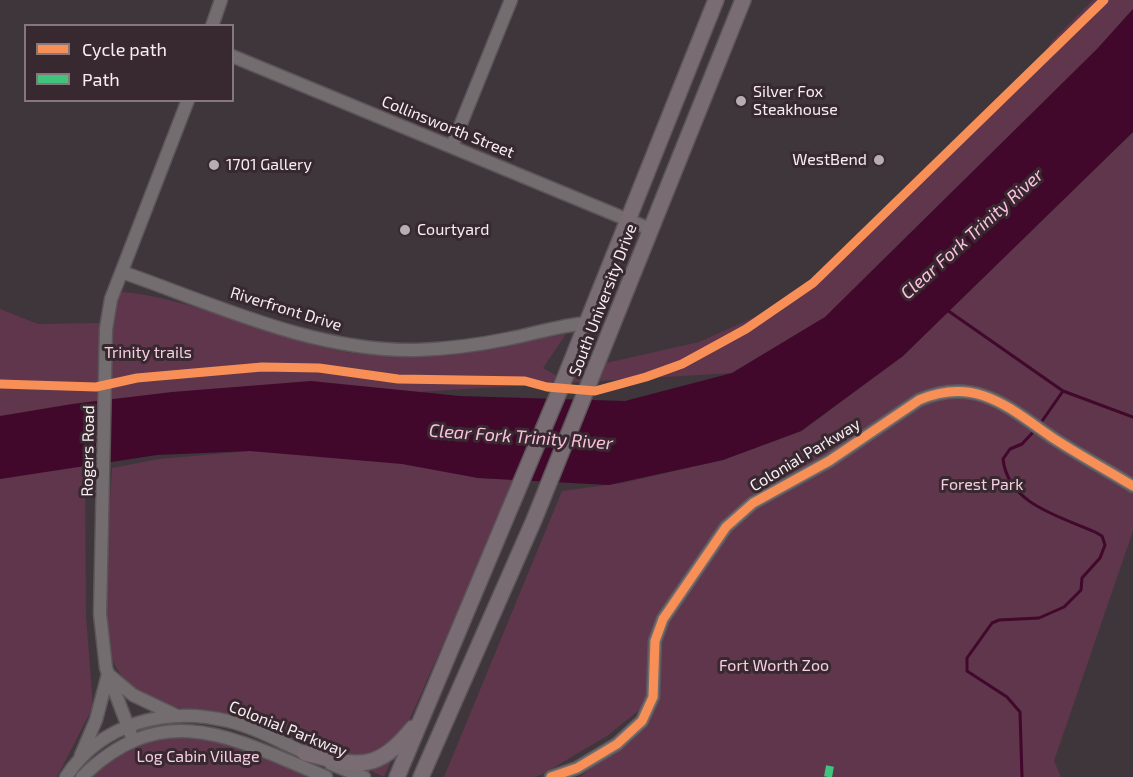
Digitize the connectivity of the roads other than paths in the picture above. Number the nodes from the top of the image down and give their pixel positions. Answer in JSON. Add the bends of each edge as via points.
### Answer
{"nodes":[{"id":1,"x":220,"y":0,"type":"edge"},
{"id":2,"x":511,"y":0,"type":"edge"},
{"id":3,"x":716,"y":0,"type":"edge"},
{"id":4,"x":743,"y":0,"type":"edge"},
{"id":5,"x":214,"y":24,"type":"edge"},
{"id":6,"x":234,"y":57,"type":"edge"},
{"id":7,"x":187,"y":102,"type":"edge"},
{"id":8,"x":452,"y":147,"type":"junction"},
{"id":9,"x":628,"y":219,"type":"junction"},
{"id":10,"x":650,"y":229,"type":"junction"},
{"id":11,"x":122,"y":272,"type":"junction"},
{"id":12,"x":588,"y":323,"type":"junction"},
{"id":13,"x":595,"y":371,"type":"junction"},
{"id":14,"x":1133,"y":486,"type":"edge"},
{"id":15,"x":108,"y":674,"type":"junction"},
{"id":16,"x":425,"y":714,"type":"junction"},
{"id":17,"x":177,"y":716,"type":"junction"},
{"id":18,"x":128,"y":724,"type":"junction"},
{"id":19,"x":134,"y":740,"type":"junction"},
{"id":20,"x":305,"y":753,"type":"junction"},
{"id":21,"x":76,"y":764,"type":"junction"},
{"id":22,"x":573,"y":773,"type":"edge"},
{"id":23,"x":66,"y":777,"type":"edge"},
{"id":24,"x":82,"y":777,"type":"edge"},
{"id":25,"x":326,"y":777,"type":"edge"},
{"id":26,"x":364,"y":777,"type":"edge"},
{"id":27,"x":397,"y":777,"type":"edge"},
{"id":28,"x":421,"y":777,"type":"edge"},
{"id":29,"x":551,"y":777,"type":"edge"}],
"edges":[{"from":1,"to":5,"type":"street"},
{"from":2,"to":8,"type":"street"},
{"from":3,"to":9,"type":"main road","name":"South University Drive"},
{"from":4,"to":10,"type":"main road","name":"South University Drive"},
{"from":6,"to":8,"type":"street","name":"Collinsworth Street"},
{"from":7,"to":11,"type":"street","name":"Rogers Road"},
{"from":8,"to":9,"type":"street","name":"Collinsworth Street"},
{"from":9,"to":10,"type":"street","name":"Collinsworth Street"},
{"from":9,"to":12,"type":"main road","name":"South University Drive"},
{"from":10,"to":13,"type":"main road","name":"South University Drive"},
{"from":11,"to":12,"type":"street","name":"Riverfront Drive","via":[[296,332],[356,346],[417,350],[508,339]]},
{"from":11,"to":15,"type":"street","name":"Rogers Road","via":[[111,299],[106,329],[100,614]]},
{"from":12,"to":13,"type":"main road","via":[[599,327],[602,340]]},
{"from":12,"to":16,"type":"main road","name":"South University Drive"},
{"from":13,"to":28,"type":"main road","name":"South University Drive"},
{"from":14,"to":22,"type":"street","name":"Colonial Parkway","via":[[993,398],[967,392],[933,394],[919,400],[830,461],[753,503],[726,527],[663,619],[655,641],[652,697],[642,722]]},
{"from":15,"to":17,"type":"street","via":[[133,695]]},
{"from":15,"to":18,"type":"street","name":"Rogers Road"},
{"from":15,"to":21,"type":"street","via":[[96,720]]},
{"from":16,"to":20,"type":"main road","via":[[398,747],[376,760],[349,764]]},
{"from":16,"to":27,"type":"main road","name":"South University Drive"},
{"from":17,"to":18,"type":"street","name":"Colonial Parkway"},
{"from":17,"to":20,"type":"street","name":"Colonial Parkway","via":[[231,722]]},
{"from":18,"to":19,"type":"street","name":"Rogers Road"},
{"from":18,"to":21,"type":"street","via":[[94,746]]},
{"from":19,"to":24,"type":"street","name":"Colonial Parkway","via":[[102,757]]},
{"from":19,"to":25,"type":"street","name":"Colonial Parkway","via":[[172,731],[197,731],[244,744]]},
{"from":20,"to":26,"type":"street","name":"Colonial Parkway"},
{"from":21,"to":23,"type":"street"},
{"from":22,"to":29,"type":"street","name":"Colonial Parkway"}]}
